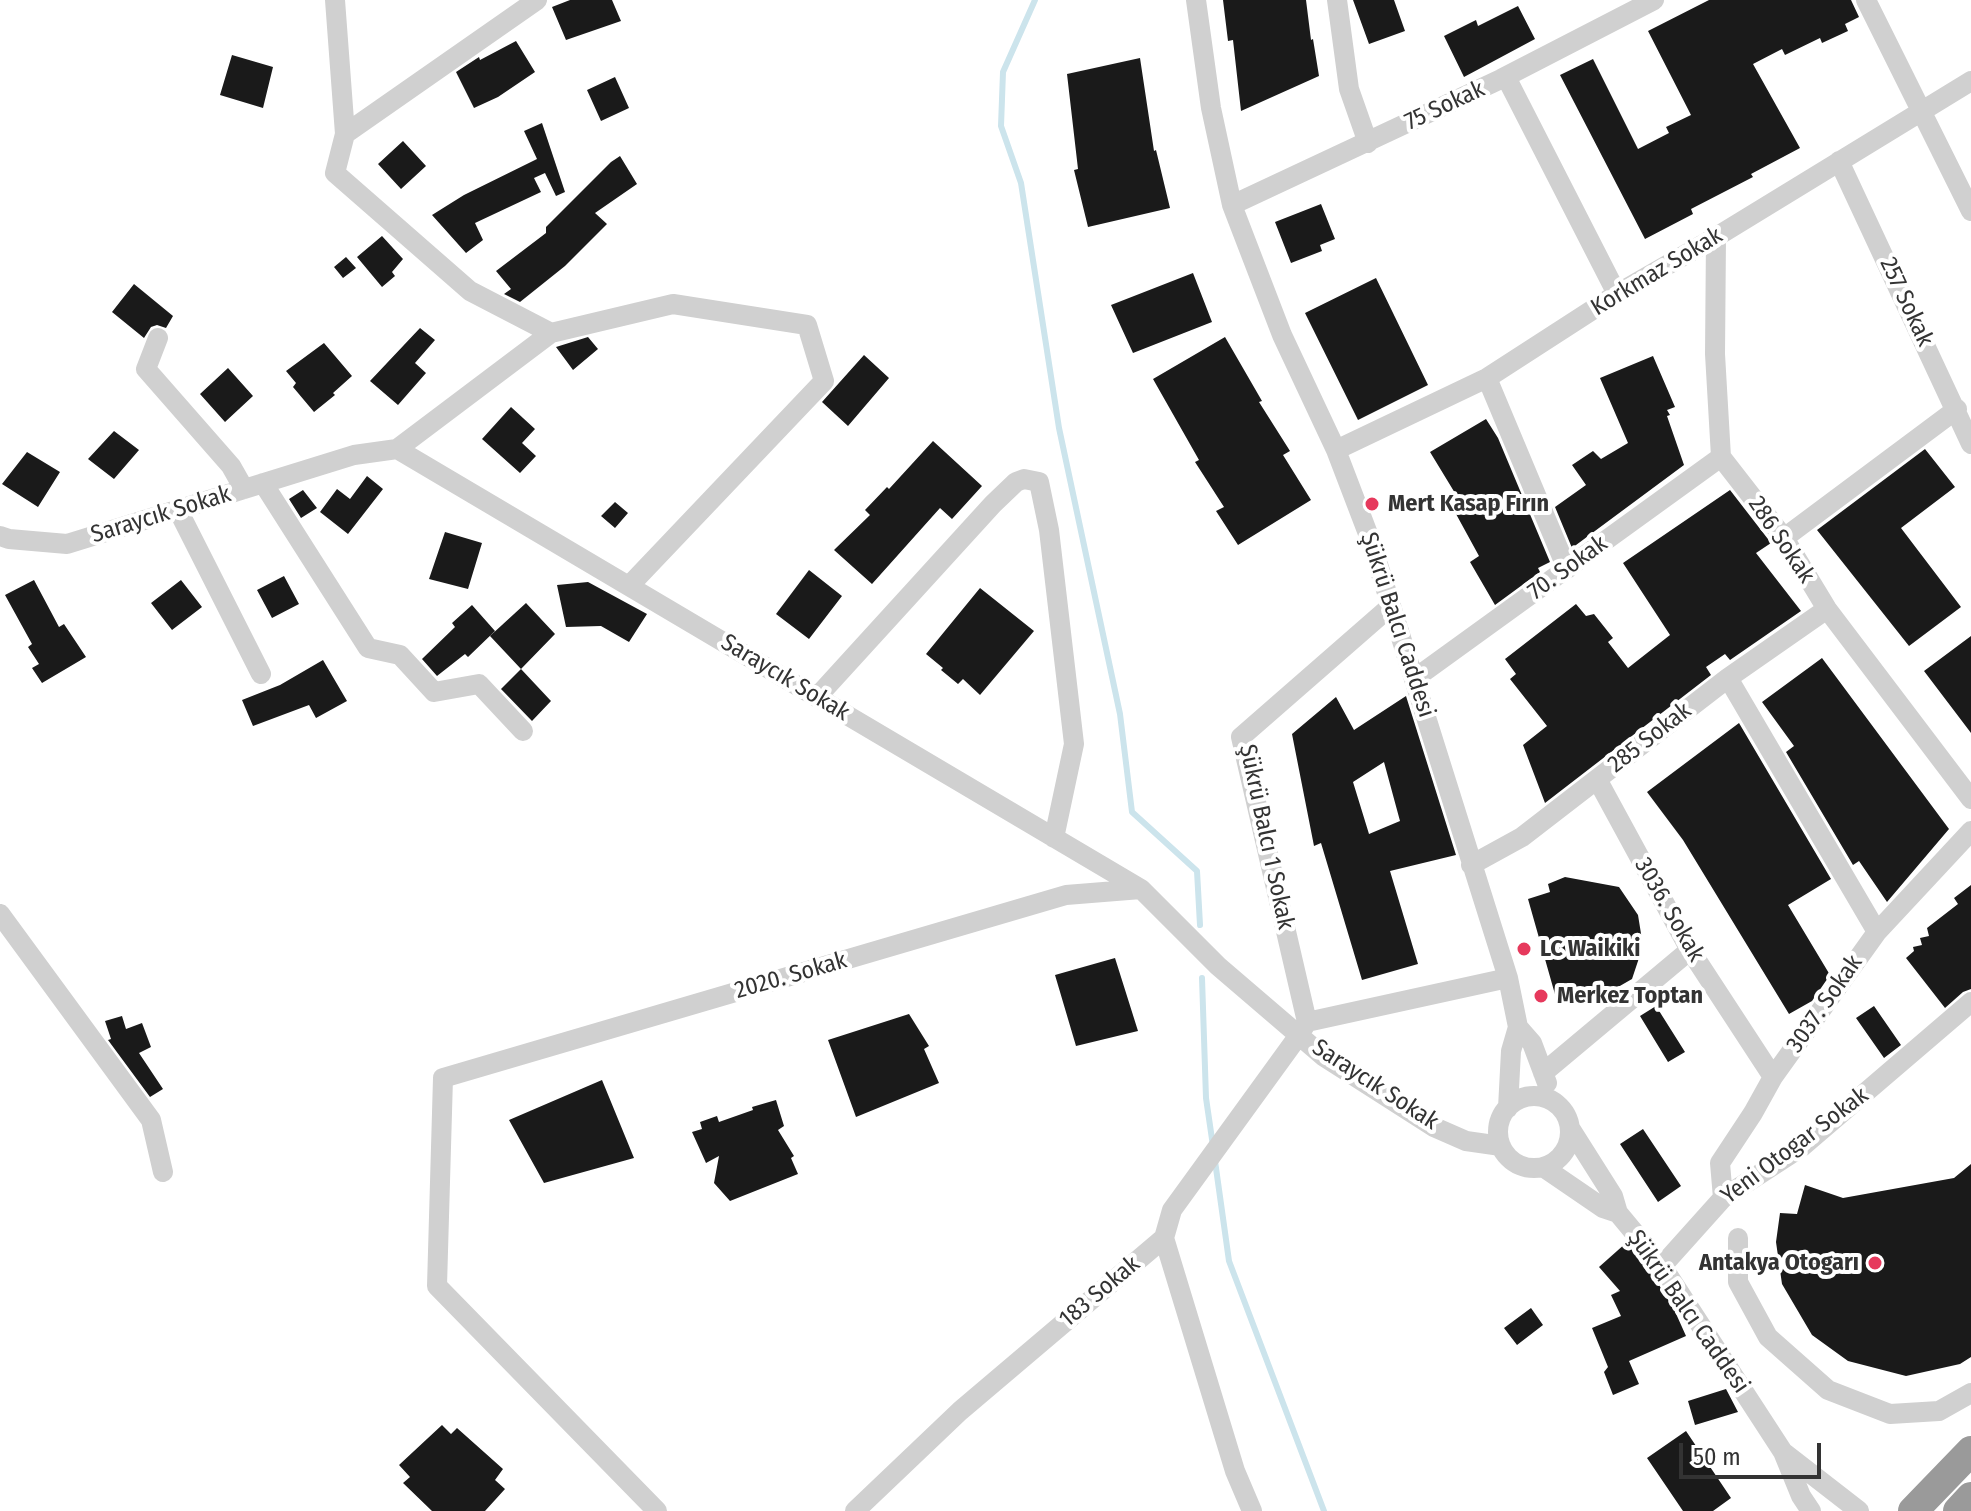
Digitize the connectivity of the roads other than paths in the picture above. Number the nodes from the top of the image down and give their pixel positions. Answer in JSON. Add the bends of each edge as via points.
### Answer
{"nodes":[{"id":1,"x":335,"y":0,"type":"edge"},
{"id":2,"x":537,"y":0,"type":"edge"},
{"id":3,"x":1196,"y":0,"type":"edge"},
{"id":4,"x":1337,"y":0,"type":"edge"},
{"id":5,"x":1654,"y":0,"type":"edge"},
{"id":6,"x":1866,"y":0,"type":"edge"},
{"id":7,"x":1506,"y":77,"type":"junction"},
{"id":8,"x":1971,"y":81,"type":"edge"},
{"id":9,"x":1919,"y":111,"type":"junction"},
{"id":10,"x":345,"y":134,"type":"junction"},
{"id":11,"x":1368,"y":143,"type":"junction"},
{"id":12,"x":1839,"y":161,"type":"junction"},
{"id":13,"x":1232,"y":205,"type":"junction"},
{"id":14,"x":1971,"y":211,"type":"edge"},
{"id":15,"x":1716,"y":237,"type":"junction"},
{"id":16,"x":1617,"y":294,"type":"junction"},
{"id":17,"x":551,"y":333,"type":"junction"},
{"id":18,"x":158,"y":338,"type":"dead end"},
{"id":19,"x":1487,"y":378,"type":"junction"},
{"id":20,"x":1957,"y":409,"type":"junction"},
{"id":21,"x":1971,"y":444,"type":"edge"},
{"id":22,"x":397,"y":449,"type":"junction"},
{"id":23,"x":1336,"y":450,"type":"junction"},
{"id":24,"x":1721,"y":457,"type":"junction"},
{"id":25,"x":253,"y":486,"type":"junction"},
{"id":26,"x":178,"y":510,"type":"junction"},
{"id":27,"x":0,"y":536,"type":"edge"},
{"id":28,"x":1784,"y":538,"type":"junction"},
{"id":29,"x":1567,"y":569,"type":"junction"},
{"id":30,"x":629,"y":586,"type":"junction"},
{"id":31,"x":1391,"y":606,"type":"junction"},
{"id":32,"x":1827,"y":609,"type":"junction"},
{"id":33,"x":261,"y":674,"type":"dead end"},
{"id":34,"x":1728,"y":678,"type":"junction"},
{"id":35,"x":1414,"y":679,"type":"junction"},
{"id":36,"x":817,"y":697,"type":"junction"},
{"id":37,"x":523,"y":731,"type":"dead end"},
{"id":38,"x":1597,"y":779,"type":"junction"},
{"id":39,"x":1971,"y":799,"type":"edge"},
{"id":40,"x":1971,"y":831,"type":"edge"},
{"id":41,"x":1054,"y":838,"type":"junction"},
{"id":42,"x":1471,"y":865,"type":"junction"},
{"id":43,"x":1141,"y":889,"type":"junction"},
{"id":44,"x":0,"y":914,"type":"edge"},
{"id":45,"x":1877,"y":932,"type":"junction"},
{"id":46,"x":1690,"y":950,"type":"junction"},
{"id":47,"x":1508,"y":978,"type":"junction"},
{"id":48,"x":1971,"y":1002,"type":"edge"},
{"id":49,"x":1518,"y":1027,"type":"junction"},
{"id":50,"x":1303,"y":1028,"type":"junction"},
{"id":51,"x":1543,"y":1073,"type":"junction"},
{"id":52,"x":1773,"y":1077,"type":"junction"},
{"id":53,"x":1555,"y":1103,"type":"junction"},
{"id":54,"x":1508,"y":1108,"type":"junction"},
{"id":55,"x":1570,"y":1128,"type":"junction"},
{"id":56,"x":1501,"y":1146,"type":"junction"},
{"id":57,"x":1543,"y":1167,"type":"junction"},
{"id":58,"x":163,"y":1172,"type":"dead end"},
{"id":59,"x":1723,"y":1198,"type":"junction"},
{"id":60,"x":1618,"y":1213,"type":"junction"},
{"id":61,"x":1164,"y":1238,"type":"junction"},
{"id":62,"x":1738,"y":1238,"type":"dead end"},
{"id":63,"x":1662,"y":1266,"type":"junction"},
{"id":64,"x":1971,"y":1393,"type":"edge"},
{"id":65,"x":1971,"y":1451,"type":"edge"},
{"id":66,"x":1783,"y":1452,"type":"junction"},
{"id":67,"x":1971,"y":1497,"type":"edge"},
{"id":68,"x":657,"y":1511,"type":"edge"},
{"id":69,"x":855,"y":1511,"type":"edge"},
{"id":70,"x":1252,"y":1511,"type":"edge"},
{"id":71,"x":1811,"y":1511,"type":"edge"},
{"id":72,"x":1859,"y":1511,"type":"edge"},
{"id":73,"x":1913,"y":1511,"type":"edge"},
{"id":74,"x":1958,"y":1511,"type":"edge"}],
"edges":[{"from":1,"to":10,"type":"street"},
{"from":2,"to":10,"type":"street"},
{"from":3,"to":13,"type":"street","name":"Şükrü Balcı Caddesi"},
{"from":4,"to":11,"type":"street","via":[[1349,89]]},
{"from":5,"to":7,"type":"street","name":"75 Sokak"},
{"from":6,"to":9,"type":"street"},
{"from":7,"to":11,"type":"street","name":"75 Sokak"},
{"from":7,"to":16,"type":"street"},
{"from":8,"to":9,"type":"street","name":"Korkmaz Sokak"},
{"from":9,"to":12,"type":"street","name":"Korkmaz Sokak"},
{"from":9,"to":14,"type":"street"},
{"from":10,"to":17,"type":"street","via":[[335,173],[470,291]]},
{"from":11,"to":13,"type":"street","name":"75 Sokak"},
{"from":12,"to":15,"type":"street","name":"Korkmaz Sokak"},
{"from":12,"to":20,"type":"street","name":"257 Sokak"},
{"from":13,"to":23,"type":"street","name":"Şükrü Balcı Caddesi","via":[[1282,335]]},
{"from":15,"to":16,"type":"street","name":"Korkmaz Sokak"},
{"from":15,"to":24,"type":"street"},
{"from":16,"to":19,"type":"street","name":"Korkmaz Sokak"},
{"from":17,"to":22,"type":"street"},
{"from":17,"to":30,"type":"street","via":[[673,304],[807,325],[824,381]]},
{"from":18,"to":25,"type":"street","via":[[146,369]]},
{"from":19,"to":23,"type":"street","name":"Korkmaz Sokak"},
{"from":19,"to":29,"type":"street"},
{"from":20,"to":21,"type":"street","name":"257 Sokak"},
{"from":20,"to":28,"type":"street"},
{"from":22,"to":25,"type":"street","name":"Saraycık Sokak","via":[[354,455]]},
{"from":22,"to":30,"type":"street","name":"Saraycık Sokak"},
{"from":23,"to":31,"type":"street","name":"Şükrü Balcı Caddesi"},
{"from":24,"to":28,"type":"street","name":"286 Sokak"},
{"from":24,"to":29,"type":"street","name":"70. Sokak"},
{"from":25,"to":26,"type":"street","name":"Saraycık Sokak"},
{"from":25,"to":37,"type":"street","via":[[368,648],[400,655],[434,692],[479,684]]},
{"from":26,"to":27,"type":"street","name":"Saraycık Sokak","via":[[67,544]]},
{"from":26,"to":33,"type":"street"},
{"from":28,"to":32,"type":"street","name":"286 Sokak"},
{"from":29,"to":35,"type":"street","name":"70. Sokak"},
{"from":30,"to":36,"type":"street","name":"Saraycık Sokak"},
{"from":31,"to":35,"type":"street","name":"Şükrü Balcı Caddesi"},
{"from":31,"to":50,"type":"street","name":"Şükrü Balcı 1 Sokak","via":[[1241,737]]},
{"from":32,"to":34,"type":"street","name":"285 Sokak"},
{"from":32,"to":39,"type":"street","name":"286 Sokak"},
{"from":34,"to":38,"type":"street","name":"285 Sokak"},
{"from":34,"to":45,"type":"street"},
{"from":35,"to":42,"type":"street","name":"Şükrü Balcı Caddesi"},
{"from":36,"to":41,"type":"street","name":"Saraycık Sokak"},
{"from":36,"to":41,"type":"street","via":[[993,504],[1016,482],[1039,482],[1074,744]]},
{"from":38,"to":42,"type":"street","name":"285 Sokak","via":[[1522,837]]},
{"from":38,"to":46,"type":"street","name":"3036. Sokak"},
{"from":40,"to":45,"type":"street","name":"3037. Sokak"},
{"from":41,"to":43,"type":"street","name":"Saraycık Sokak"},
{"from":42,"to":47,"type":"street","name":"Şükrü Balcı Caddesi"},
{"from":43,"to":50,"type":"street","name":"Saraycık Sokak","via":[[1218,966]]},
{"from":43,"to":68,"type":"street","name":"2020. Sokak","via":[[1066,895],[443,1078],[437,1286]]},
{"from":44,"to":58,"type":"street","via":[[151,1120]]},
{"from":45,"to":52,"type":"street","name":"3037. Sokak"},
{"from":46,"to":51,"type":"street"},
{"from":46,"to":52,"type":"street","name":"3036. Sokak"},
{"from":47,"to":49,"type":"street","name":"Şükrü Balcı Caddesi"},
{"from":47,"to":50,"type":"street"},
{"from":48,"to":59,"type":"street","name":"Yeni Otogar Sokak","via":[[1803,1146]]},
{"from":49,"to":51,"type":"street","name":"Şükrü Balcı Caddesi","via":[[1532,1043]]},
{"from":49,"to":54,"type":"street","name":"Şükrü Balcı Caddesi","via":[[1511,1051]]},
{"from":50,"to":56,"type":"street","name":"Saraycık Sokak","via":[[1323,1056],[1434,1127],[1466,1141]]},
{"from":50,"to":61,"type":"street","name":"183 Sokak","via":[[1172,1210]]},
{"from":51,"to":53,"type":"street","name":"Şükrü Balcı Caddesi"},
{"from":52,"to":59,"type":"street","name":"3037. Sokak","via":[[1720,1163]]},
{"from":53,"to":54,"type":"street","via":[[1525,1098]]},
{"from":53,"to":55,"type":"street"},
{"from":54,"to":56,"type":"street","via":[[1499,1126]]},
{"from":55,"to":57,"type":"street","via":[[1567,1149]]},
{"from":55,"to":60,"type":"street","name":"Şükrü Balcı Caddesi","via":[[1613,1196]]},
{"from":56,"to":57,"type":"street","via":[[1513,1162]]},
{"from":57,"to":60,"type":"street","name":"Şükrü Balcı Caddesi"},
{"from":59,"to":63,"type":"street","name":"Yeni Otogar Sokak"},
{"from":60,"to":63,"type":"street","name":"Şükrü Balcı Caddesi"},
{"from":61,"to":69,"type":"street","name":"183 Sokak","via":[[960,1411]]},
{"from":61,"to":70,"type":"street"},
{"from":62,"to":64,"type":"street","via":[[1738,1282],[1768,1337],[1828,1390],[1890,1414],[1939,1411]]},
{"from":63,"to":66,"type":"street","name":"Şükrü Balcı Caddesi"},
{"from":65,"to":73,"type":"highway"},
{"from":66,"to":71,"type":"street","name":"Şükrü Balcı Caddesi"},
{"from":66,"to":72,"type":"street","name":"Şükrü Balcı Caddesi"},
{"from":67,"to":74,"type":"highway"}]}
